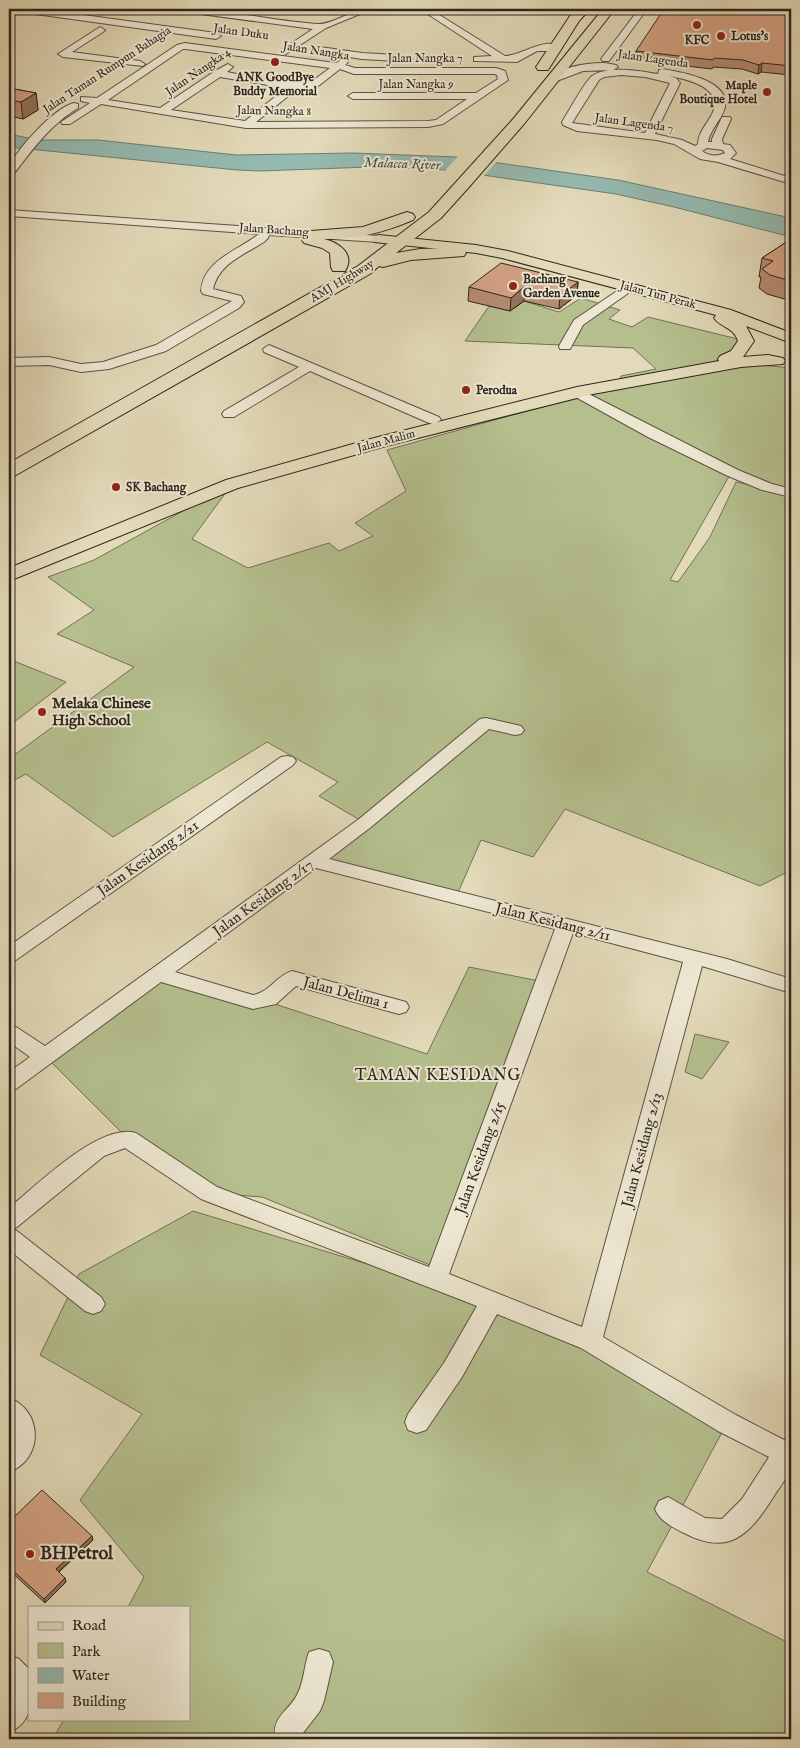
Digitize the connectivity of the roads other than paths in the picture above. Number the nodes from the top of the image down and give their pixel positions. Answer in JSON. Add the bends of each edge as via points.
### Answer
{"nodes":[{"id":1,"x":96,"y":9,"type":"edge"},
{"id":2,"x":186,"y":9,"type":"edge"},
{"id":3,"x":368,"y":9,"type":"edge"},
{"id":4,"x":424,"y":9,"type":"edge"},
{"id":5,"x":584,"y":9,"type":"edge"},
{"id":6,"x":609,"y":9,"type":"edge"},
{"id":7,"x":642,"y":9,"type":"edge"},
{"id":8,"x":204,"y":10,"type":"edge"},
{"id":9,"x":9,"y":12,"type":"edge"},
{"id":10,"x":278,"y":12,"type":"dead end"},
{"id":11,"x":20,"y":14,"type":"edge"},
{"id":12,"x":260,"y":19,"type":"junction"},
{"id":13,"x":75,"y":21,"type":"junction"},
{"id":14,"x":321,"y":27,"type":"junction"},
{"id":15,"x":100,"y":30,"type":"junction"},
{"id":16,"x":158,"y":38,"type":"dead end"},
{"id":17,"x":227,"y":38,"type":"dead end"},
{"id":18,"x":184,"y":41,"type":"junction"},
{"id":19,"x":287,"y":48,"type":"junction"},
{"id":20,"x":557,"y":48,"type":"junction"},
{"id":21,"x":579,"y":49,"type":"junction"},
{"id":22,"x":247,"y":54,"type":"junction"},
{"id":23,"x":412,"y":58,"type":"dead end"},
{"id":24,"x":470,"y":58,"type":"dead end"},
{"id":25,"x":503,"y":59,"type":"junction"},
{"id":26,"x":610,"y":62,"type":"junction"},
{"id":27,"x":140,"y":64,"type":"junction"},
{"id":28,"x":339,"y":66,"type":"junction"},
{"id":29,"x":354,"y":70,"type":"junction"},
{"id":30,"x":218,"y":73,"type":"junction"},
{"id":31,"x":537,"y":75,"type":"dead end"},
{"id":32,"x":232,"y":77,"type":"junction"},
{"id":33,"x":554,"y":79,"type":"junction"},
{"id":34,"x":298,"y":86,"type":"junction"},
{"id":35,"x":217,"y":88,"type":"dead end"},
{"id":36,"x":527,"y":89,"type":"dead end"},
{"id":37,"x":353,"y":96,"type":"junction"},
{"id":38,"x":479,"y":96,"type":"junction"},
{"id":39,"x":85,"y":99,"type":"junction"},
{"id":40,"x":99,"y":101,"type":"junction"},
{"id":41,"x":194,"y":103,"type":"dead end"},
{"id":42,"x":515,"y":103,"type":"dead end"},
{"id":43,"x":163,"y":111,"type":"junction"},
{"id":44,"x":179,"y":114,"type":"junction"},
{"id":45,"x":66,"y":122,"type":"dead end"},
{"id":46,"x":246,"y":124,"type":"junction"},
{"id":47,"x":352,"y":124,"type":"junction"},
{"id":48,"x":39,"y":134,"type":"joint"},
{"id":49,"x":649,"y":135,"type":"junction"},
{"id":50,"x":485,"y":146,"type":"junction"},
{"id":51,"x":718,"y":146,"type":"junction"},
{"id":52,"x":699,"y":148,"type":"junction"},
{"id":53,"x":25,"y":154,"type":"joint"},
{"id":54,"x":728,"y":156,"type":"junction"},
{"id":55,"x":716,"y":158,"type":"junction"},
{"id":56,"x":9,"y":173,"type":"edge"},
{"id":57,"x":791,"y":177,"type":"edge"},
{"id":58,"x":791,"y":181,"type":"edge"},
{"id":59,"x":443,"y":185,"type":"dead end"},
{"id":60,"x":420,"y":206,"type":"dead end"},
{"id":61,"x":9,"y":213,"type":"edge"},
{"id":62,"x":24,"y":214,"type":"junction"},
{"id":63,"x":435,"y":215,"type":"junction"},
{"id":64,"x":407,"y":218,"type":"junction"},
{"id":65,"x":9,"y":221,"type":"edge"},
{"id":66,"x":168,"y":225,"type":"junction"},
{"id":67,"x":264,"y":236,"type":"junction"},
{"id":68,"x":313,"y":237,"type":"junction"},
{"id":69,"x":400,"y":243,"type":"junction"},
{"id":70,"x":476,"y":249,"type":"junction"},
{"id":71,"x":458,"y":253,"type":"junction"},
{"id":72,"x":361,"y":255,"type":"junction"},
{"id":73,"x":624,"y":291,"type":"junction"},
{"id":74,"x":719,"y":317,"type":"junction"},
{"id":75,"x":791,"y":338,"type":"edge"},
{"id":76,"x":565,"y":346,"type":"dead end"},
{"id":77,"x":758,"y":347,"type":"junction"},
{"id":78,"x":269,"y":349,"type":"dead end"},
{"id":79,"x":9,"y":362,"type":"edge"},
{"id":80,"x":724,"y":363,"type":"junction"},
{"id":81,"x":787,"y":363,"type":"edge"},
{"id":82,"x":310,"y":366,"type":"junction"},
{"id":83,"x":578,"y":392,"type":"junction"},
{"id":84,"x":229,"y":414,"type":"dead end"},
{"id":85,"x":434,"y":420,"type":"junction"},
{"id":86,"x":9,"y":456,"type":"edge"},
{"id":87,"x":9,"y":471,"type":"edge"},
{"id":88,"x":791,"y":494,"type":"edge"},
{"id":89,"x":9,"y":564,"type":"edge"},
{"id":90,"x":9,"y":575,"type":"edge"},
{"id":91,"x":515,"y":730,"type":"dead end"},
{"id":92,"x":287,"y":761,"type":"dead end"},
{"id":93,"x":314,"y":861,"type":"junction"},
{"id":94,"x":566,"y":925,"type":"junction"},
{"id":95,"x":9,"y":955,"type":"edge"},
{"id":96,"x":694,"y":958,"type":"junction"},
{"id":97,"x":158,"y":974,"type":"junction"},
{"id":98,"x":791,"y":986,"type":"edge"},
{"id":99,"x":399,"y":1008,"type":"dead end"},
{"id":100,"x":9,"y":1032,"type":"edge"},
{"id":101,"x":45,"y":1057,"type":"junction"},
{"id":102,"x":9,"y":1083,"type":"edge"},
{"id":103,"x":9,"y":1221,"type":"edge"},
{"id":104,"x":9,"y":1237,"type":"edge"},
{"id":105,"x":436,"y":1279,"type":"junction"},
{"id":106,"x":492,"y":1302,"type":"junction"},
{"id":107,"x":92,"y":1304,"type":"dead end"},
{"id":108,"x":590,"y":1341,"type":"junction"},
{"id":109,"x":9,"y":1409,"type":"edge"},
{"id":110,"x":417,"y":1422,"type":"dead end"},
{"id":111,"x":789,"y":1453,"type":"edge"},
{"id":112,"x":15,"y":1454,"type":"edge"},
{"id":113,"x":668,"y":1509,"type":"dead end"},
{"id":114,"x":319,"y":1662,"type":"dead end"},
{"id":115,"x":9,"y":1669,"type":"edge"},
{"id":116,"x":28,"y":1687,"type":"edge"},
{"id":117,"x":28,"y":1695,"type":"edge"},
{"id":118,"x":9,"y":1718,"type":"edge"},
{"id":119,"x":289,"y":1739,"type":"edge"}],
"edges":[{"from":1,"to":13,"type":"street"},
{"from":2,"to":8,"type":"street"},
{"from":3,"to":14,"type":"street"},
{"from":4,"to":25,"type":"street"},
{"from":5,"to":20,"type":"highway"},
{"from":6,"to":21,"type":"highway","name":"AMJ Highway"},
{"from":7,"to":26,"type":"street"},
{"from":8,"to":12,"type":"street"},
{"from":9,"to":13,"type":"street","name":"Jalan Duku"},
{"from":10,"to":12,"type":"street"},
{"from":11,"to":13,"type":"street"},
{"from":11,"to":13,"type":"street"},
{"from":12,"to":14,"type":"street"},
{"from":13,"to":15,"type":"street"},
{"from":13,"to":17,"type":"street"},
{"from":13,"to":18,"type":"street","name":"Jalan Duku"},
{"from":14,"to":19,"type":"street"},
{"from":15,"to":16,"type":"street"},
{"from":15,"to":27,"type":"street","via":[[63,54]]},
{"from":18,"to":19,"type":"street","name":"Jalan Duku"},
{"from":18,"to":22,"type":"street","name":"Jalan Nangka"},
{"from":18,"to":27,"type":"street","name":"Jalan Taman Rumpun Bahagia"},
{"from":18,"to":40,"type":"street"},
{"from":19,"to":23,"type":"street","name":"Jalan Duku"},
{"from":19,"to":28,"type":"street","name":"Jalan Duku","via":[[344,62]]},
{"from":20,"to":25,"type":"street","via":[[535,48],[518,59]]},
{"from":20,"to":31,"type":"highway"},
{"from":21,"to":26,"type":"street","name":"Jalan Lagenda","via":[[588,60]]},
{"from":21,"to":33,"type":"highway","name":"AMJ Highway"},
{"from":22,"to":28,"type":"street","name":"Jalan Nangka"},
{"from":22,"to":30,"type":"street","name":"Jalan Nangka 4"},
{"from":24,"to":25,"type":"street"},
{"from":26,"to":51,"type":"street","name":"Jalan Lagenda","via":[[670,70],[698,76],[718,85],[732,103],[716,139]]},
{"from":27,"to":39,"type":"street","name":"Jalan Taman Rumpun Bahagia"},
{"from":28,"to":29,"type":"street","name":"Jalan Nangka"},
{"from":28,"to":34,"type":"street","via":[[314,85]]},
{"from":29,"to":37,"type":"street"},
{"from":29,"to":38,"type":"street","name":"Jalan Nangka 7","via":[[502,73],[503,80]]},
{"from":30,"to":32,"type":"street"},
{"from":30,"to":43,"type":"street","name":"Jalan Nangka 4"},
{"from":32,"to":34,"type":"street"},
{"from":32,"to":35,"type":"street"},
{"from":33,"to":50,"type":"highway","name":"AMJ Highway"},
{"from":33,"to":52,"type":"street","name":"Jalan Lagenda","via":[[578,68],[600,66],[666,72],[702,82],[716,93],[721,107]]},
{"from":34,"to":46,"type":"street"},
{"from":36,"to":42,"type":"highway"},
{"from":37,"to":38,"type":"street","name":"Jalan Nangka 9"},
{"from":37,"to":47,"type":"street"},
{"from":38,"to":47,"type":"street","name":"Jalan Nangka 8","via":[[434,123]]},
{"from":39,"to":40,"type":"street","name":"Jalan Nangka 8"},
{"from":39,"to":48,"type":"street","name":"Jalan Taman Rumpun Bahagia"},
{"from":40,"to":43,"type":"street","name":"Jalan Nangka 8"},
{"from":40,"to":45,"type":"street"},
{"from":41,"to":44,"type":"street"},
{"from":43,"to":44,"type":"street","name":"Jalan Nangka 8"},
{"from":44,"to":46,"type":"street","name":"Jalan Nangka 8"},
{"from":46,"to":47,"type":"street","name":"Jalan Nangka 8"},
{"from":48,"to":53,"type":"street","name":"Jalan Taman Rumpun Bahagia"},
{"from":49,"to":49,"type":"street","name":"Jalan Lagenda 7","via":[[675,83],[672,80],[602,74],[595,78],[568,119],[568,125],[577,128]]},
{"from":49,"to":52,"type":"street","name":"Jalan Lagenda 7"},
{"from":50,"to":59,"type":"highway","name":"AMJ Highway"},
{"from":50,"to":63,"type":"highway","name":"AMJ Highway","via":[[464,184]]},
{"from":51,"to":52,"type":"street"},
{"from":51,"to":54,"type":"street","via":[[731,151]]},
{"from":52,"to":55,"type":"street","name":"Jalan Lagenda 7","via":[[697,154]]},
{"from":53,"to":56,"type":"street","name":"Jalan Taman Rumpun Bahagia"},
{"from":54,"to":55,"type":"street"},
{"from":54,"to":57,"type":"street"},
{"from":55,"to":58,"type":"street"},
{"from":60,"to":64,"type":"highway","name":"AMJ Highway"},
{"from":61,"to":62,"type":"street","name":"Jalan Bachang"},
{"from":62,"to":65,"type":"street"},
{"from":62,"to":66,"type":"street","name":"Jalan Bachang"},
{"from":63,"to":69,"type":"highway","name":"AMJ Highway"},
{"from":63,"to":70,"type":"highway","via":[[432,226],[436,236],[449,243]]},
{"from":64,"to":68,"type":"highway","via":[[370,232]]},
{"from":64,"to":72,"type":"highway","name":"AMJ Highway"},
{"from":66,"to":67,"type":"street","name":"Jalan Bachang"},
{"from":66,"to":68,"type":"street","name":"Jalan Bachang"},
{"from":67,"to":68,"type":"street","name":"Jalan Bachang"},
{"from":67,"to":79,"type":"street","via":[[226,259],[208,284],[207,291],[211,294],[237,299],[238,302],[161,348],[92,368],[49,361]]},
{"from":68,"to":72,"type":"street","name":"Jalan Bachang"},
{"from":68,"to":72,"type":"highway","via":[[341,256]]},
{"from":69,"to":70,"type":"main road","name":"Jalan Tun Perak"},
{"from":69,"to":71,"type":"main road","name":"Jalan Tun Perak"},
{"from":69,"to":72,"type":"highway","name":"AMJ Highway"},
{"from":69,"to":72,"type":"main road"},
{"from":70,"to":75,"type":"main road","name":"Jalan Tun Perak","via":[[725,313]]},
{"from":71,"to":72,"type":"highway"},
{"from":71,"to":73,"type":"main road","name":"Jalan Tun Perak"},
{"from":72,"to":86,"type":"highway","name":"AMJ Highway"},
{"from":72,"to":87,"type":"highway","name":"AMJ Highway"},
{"from":73,"to":74,"type":"main road","name":"Jalan Tun Perak"},
{"from":73,"to":76,"type":"street","via":[[578,323]]},
{"from":74,"to":77,"type":"main road","name":"Jalan Tun Perak","via":[[748,328],[756,335]]},
{"from":74,"to":80,"type":"main road","via":[[739,328],[746,341]]},
{"from":75,"to":77,"type":"main road","name":"Jalan Malim","via":[[765,340]]},
{"from":77,"to":80,"type":"main road","name":"Jalan Malim","via":[[749,354]]},
{"from":77,"to":81,"type":"main road","via":[[764,356]]},
{"from":78,"to":82,"type":"street"},
{"from":80,"to":81,"type":"main road"},
{"from":80,"to":83,"type":"main road","name":"Jalan Malim"},
{"from":80,"to":85,"type":"main road","name":"Jalan Malim","via":[[621,376]]},
{"from":82,"to":84,"type":"street"},
{"from":82,"to":85,"type":"street"},
{"from":83,"to":88,"type":"street","via":[[731,473]]},
{"from":83,"to":90,"type":"main road","name":"Jalan Malim","via":[[380,442],[232,484]]},
{"from":85,"to":89,"type":"main road","name":"Jalan Malim","via":[[216,481]]},
{"from":91,"to":93,"type":"street","name":"Jalan Kesidang 2/17","via":[[486,722],[365,823]]},
{"from":92,"to":95,"type":"street","name":"Jalan Kesidang 2/21"},
{"from":93,"to":94,"type":"street","name":"Jalan Kesidang 2/11"},
{"from":93,"to":97,"type":"street","name":"Jalan Kesidang 2/17"},
{"from":94,"to":96,"type":"street","name":"Jalan Kesidang 2/11"},
{"from":94,"to":105,"type":"street","name":"Jalan Kesidang 2/15"},
{"from":96,"to":98,"type":"street","name":"Jalan Kesidang 2/11"},
{"from":96,"to":108,"type":"street","name":"Jalan Kesidang 2/13"},
{"from":97,"to":99,"type":"street","name":"Jalan Delima 1","via":[[253,1002],[269,999],[292,978]]},
{"from":97,"to":101,"type":"street","name":"Jalan Kesidang 2/17"},
{"from":100,"to":101,"type":"street"},
{"from":101,"to":102,"type":"street","name":"Jalan Kesidang 2/17"},
{"from":103,"to":105,"type":"street","via":[[96,1150],[128,1139],[209,1193]]},
{"from":104,"to":107,"type":"street"},
{"from":105,"to":106,"type":"street"},
{"from":106,"to":108,"type":"street"},
{"from":106,"to":110,"type":"street","via":[[453,1370]]},
{"from":108,"to":111,"type":"street","via":[[728,1424]]},
{"from":109,"to":112,"type":"street","via":[[18,1418],[25,1436]]},
{"from":111,"to":113,"type":"street","via":[[742,1520],[727,1530],[707,1530]]},
{"from":114,"to":119,"type":"street","via":[[310,1701],[288,1729]]},
{"from":115,"to":116,"type":"street"},
{"from":117,"to":118,"type":"street"}]}
